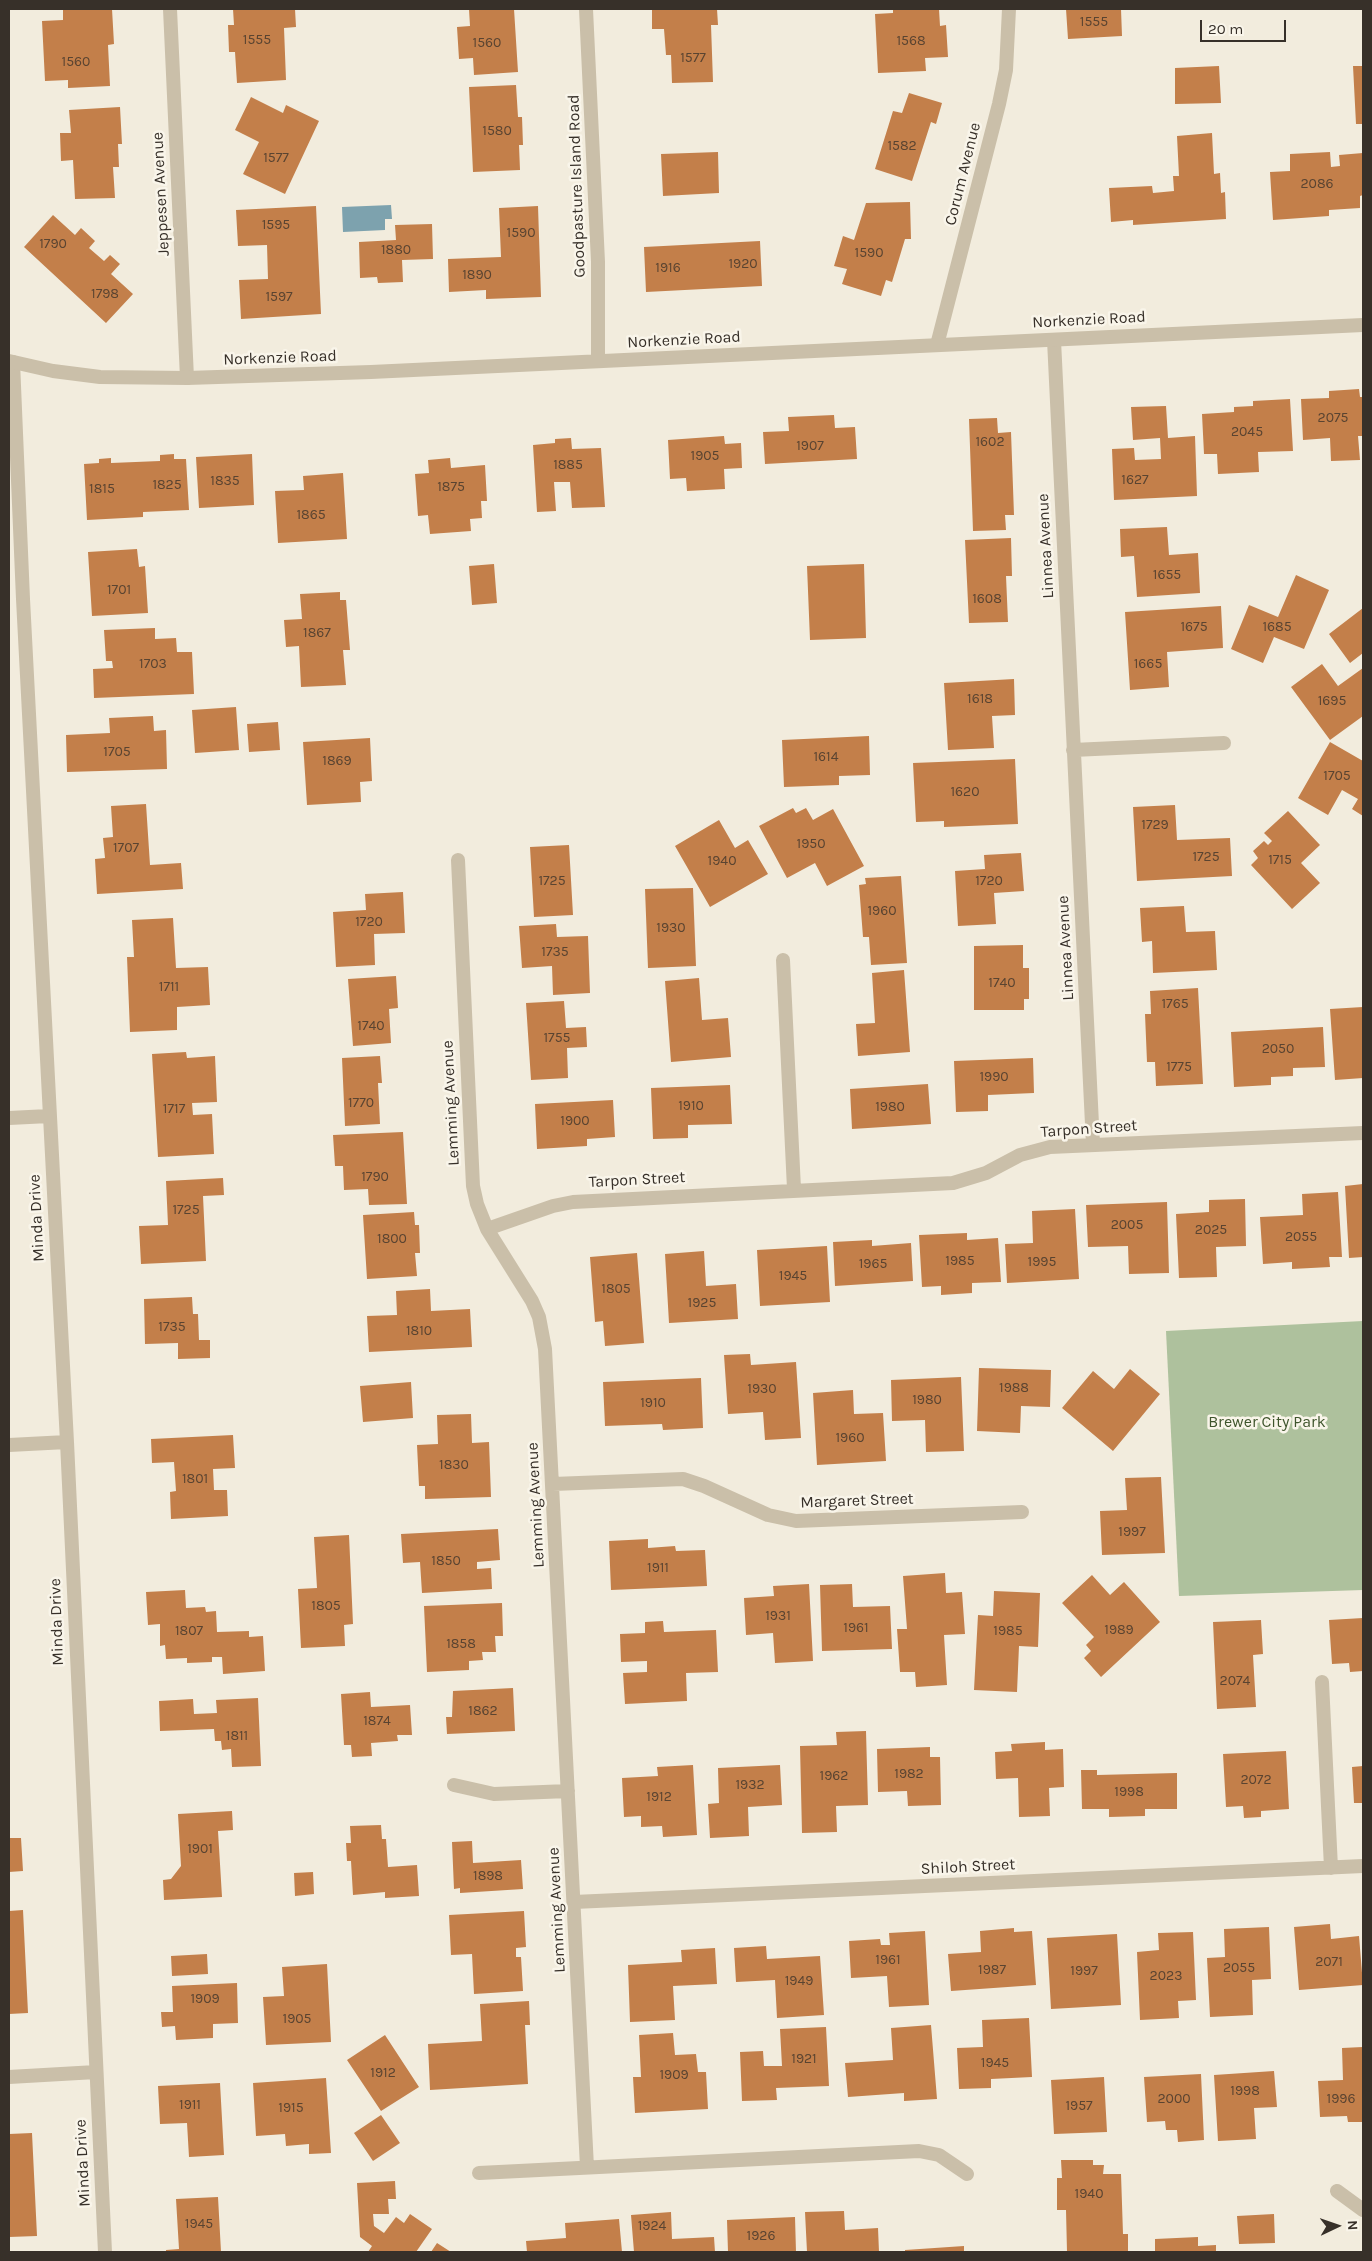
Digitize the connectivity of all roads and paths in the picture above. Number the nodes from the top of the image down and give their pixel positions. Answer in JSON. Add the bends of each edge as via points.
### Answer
{"nodes":[{"id":1,"x":170,"y":9,"type":"edge"},
{"id":2,"x":586,"y":9,"type":"edge"},
{"id":3,"x":1009,"y":9,"type":"edge"},
{"id":4,"x":1363,"y":325,"type":"edge"},
{"id":5,"x":1054,"y":340,"type":"junction"},
{"id":6,"x":937,"y":345,"type":"junction"},
{"id":7,"x":11,"y":361,"type":"edge"},
{"id":8,"x":598,"y":361,"type":"junction"},
{"id":9,"x":187,"y":378,"type":"junction"},
{"id":10,"x":1224,"y":743,"type":"dead end"},
{"id":11,"x":1073,"y":750,"type":"junction"},
{"id":12,"x":458,"y":860,"type":"dead end"},
{"id":13,"x":783,"y":960,"type":"dead end"},
{"id":14,"x":49,"y":1116,"type":"junction"},
{"id":15,"x":9,"y":1118,"type":"edge"},
{"id":16,"x":1363,"y":1132,"type":"edge"},
{"id":17,"x":1093,"y":1144,"type":"junction"},
{"id":18,"x":794,"y":1189,"type":"junction"},
{"id":19,"x":487,"y":1229,"type":"junction"},
{"id":20,"x":67,"y":1442,"type":"junction"},
{"id":21,"x":9,"y":1445,"type":"edge"},
{"id":22,"x":552,"y":1484,"type":"junction"},
{"id":23,"x":1022,"y":1512,"type":"dead end"},
{"id":24,"x":1322,"y":1682,"type":"dead end"},
{"id":25,"x":454,"y":1784,"type":"dead end"},
{"id":26,"x":568,"y":1791,"type":"junction"},
{"id":27,"x":1363,"y":1866,"type":"edge"},
{"id":28,"x":1331,"y":1868,"type":"junction"},
{"id":29,"x":574,"y":1902,"type":"junction"},
{"id":30,"x":96,"y":2072,"type":"junction"},
{"id":31,"x":9,"y":2077,"type":"edge"},
{"id":32,"x":587,"y":2167,"type":"junction"},
{"id":33,"x":479,"y":2174,"type":"dead end"},
{"id":34,"x":967,"y":2174,"type":"dead end"},
{"id":35,"x":1338,"y":2191,"type":"dead end"},
{"id":36,"x":1363,"y":2210,"type":"edge"},
{"id":37,"x":105,"y":2252,"type":"edge"}],
"edges":[{"from":1,"to":9,"type":"street","name":"Jeppesen Avenue"},
{"from":2,"to":8,"type":"street","name":"Goodpasture Island Road","via":[[598,262]]},
{"from":3,"to":6,"type":"street","name":"Corum Avenue","via":[[1007,54],[999,104]]},
{"from":4,"to":5,"type":"street","name":"Norkenzie Road"},
{"from":5,"to":6,"type":"street","name":"Norkenzie Road"},
{"from":5,"to":11,"type":"street","name":"Linnea Avenue"},
{"from":6,"to":8,"type":"street","name":"Norkenzie Road"},
{"from":7,"to":9,"type":"street","name":"Norkenzie Road","via":[[100,377]]},
{"from":7,"to":14,"type":"street","name":"Minda Drive"},
{"from":8,"to":9,"type":"street","name":"Norkenzie Road"},
{"from":10,"to":11,"type":"street"},
{"from":11,"to":17,"type":"street","name":"Linnea Avenue"},
{"from":12,"to":19,"type":"street","name":"Lemming Avenue","via":[[472,1179],[476,1204]]},
{"from":13,"to":18,"type":"street"},
{"from":14,"to":15,"type":"street"},
{"from":14,"to":20,"type":"street","name":"Minda Drive"},
{"from":16,"to":17,"type":"street","name":"Tarpon Street"},
{"from":17,"to":18,"type":"street","name":"Tarpon Street","via":[[1035,1150],[986,1173],[953,1183]]},
{"from":18,"to":19,"type":"street","name":"Tarpon Street","via":[[573,1202]]},
{"from":19,"to":22,"type":"street","name":"Lemming Avenue","via":[[532,1301],[544,1332]]},
{"from":20,"to":21,"type":"street"},
{"from":20,"to":30,"type":"street","name":"Minda Drive"},
{"from":22,"to":23,"type":"street","name":"Margaret Street","via":[[683,1479],[796,1522]]},
{"from":22,"to":26,"type":"street","name":"Lemming Avenue"},
{"from":24,"to":28,"type":"street"},
{"from":25,"to":26,"type":"street","via":[[494,1794]]},
{"from":26,"to":29,"type":"street","name":"Lemming Avenue"},
{"from":27,"to":28,"type":"street","name":"Shiloh Street"},
{"from":28,"to":29,"type":"street","name":"Shiloh Street"},
{"from":29,"to":32,"type":"street","name":"Lemming Avenue"},
{"from":30,"to":31,"type":"street"},
{"from":30,"to":37,"type":"street","name":"Minda Drive"},
{"from":32,"to":33,"type":"street"},
{"from":32,"to":34,"type":"street","via":[[919,2152],[939,2155]]},
{"from":35,"to":36,"type":"street"}]}
